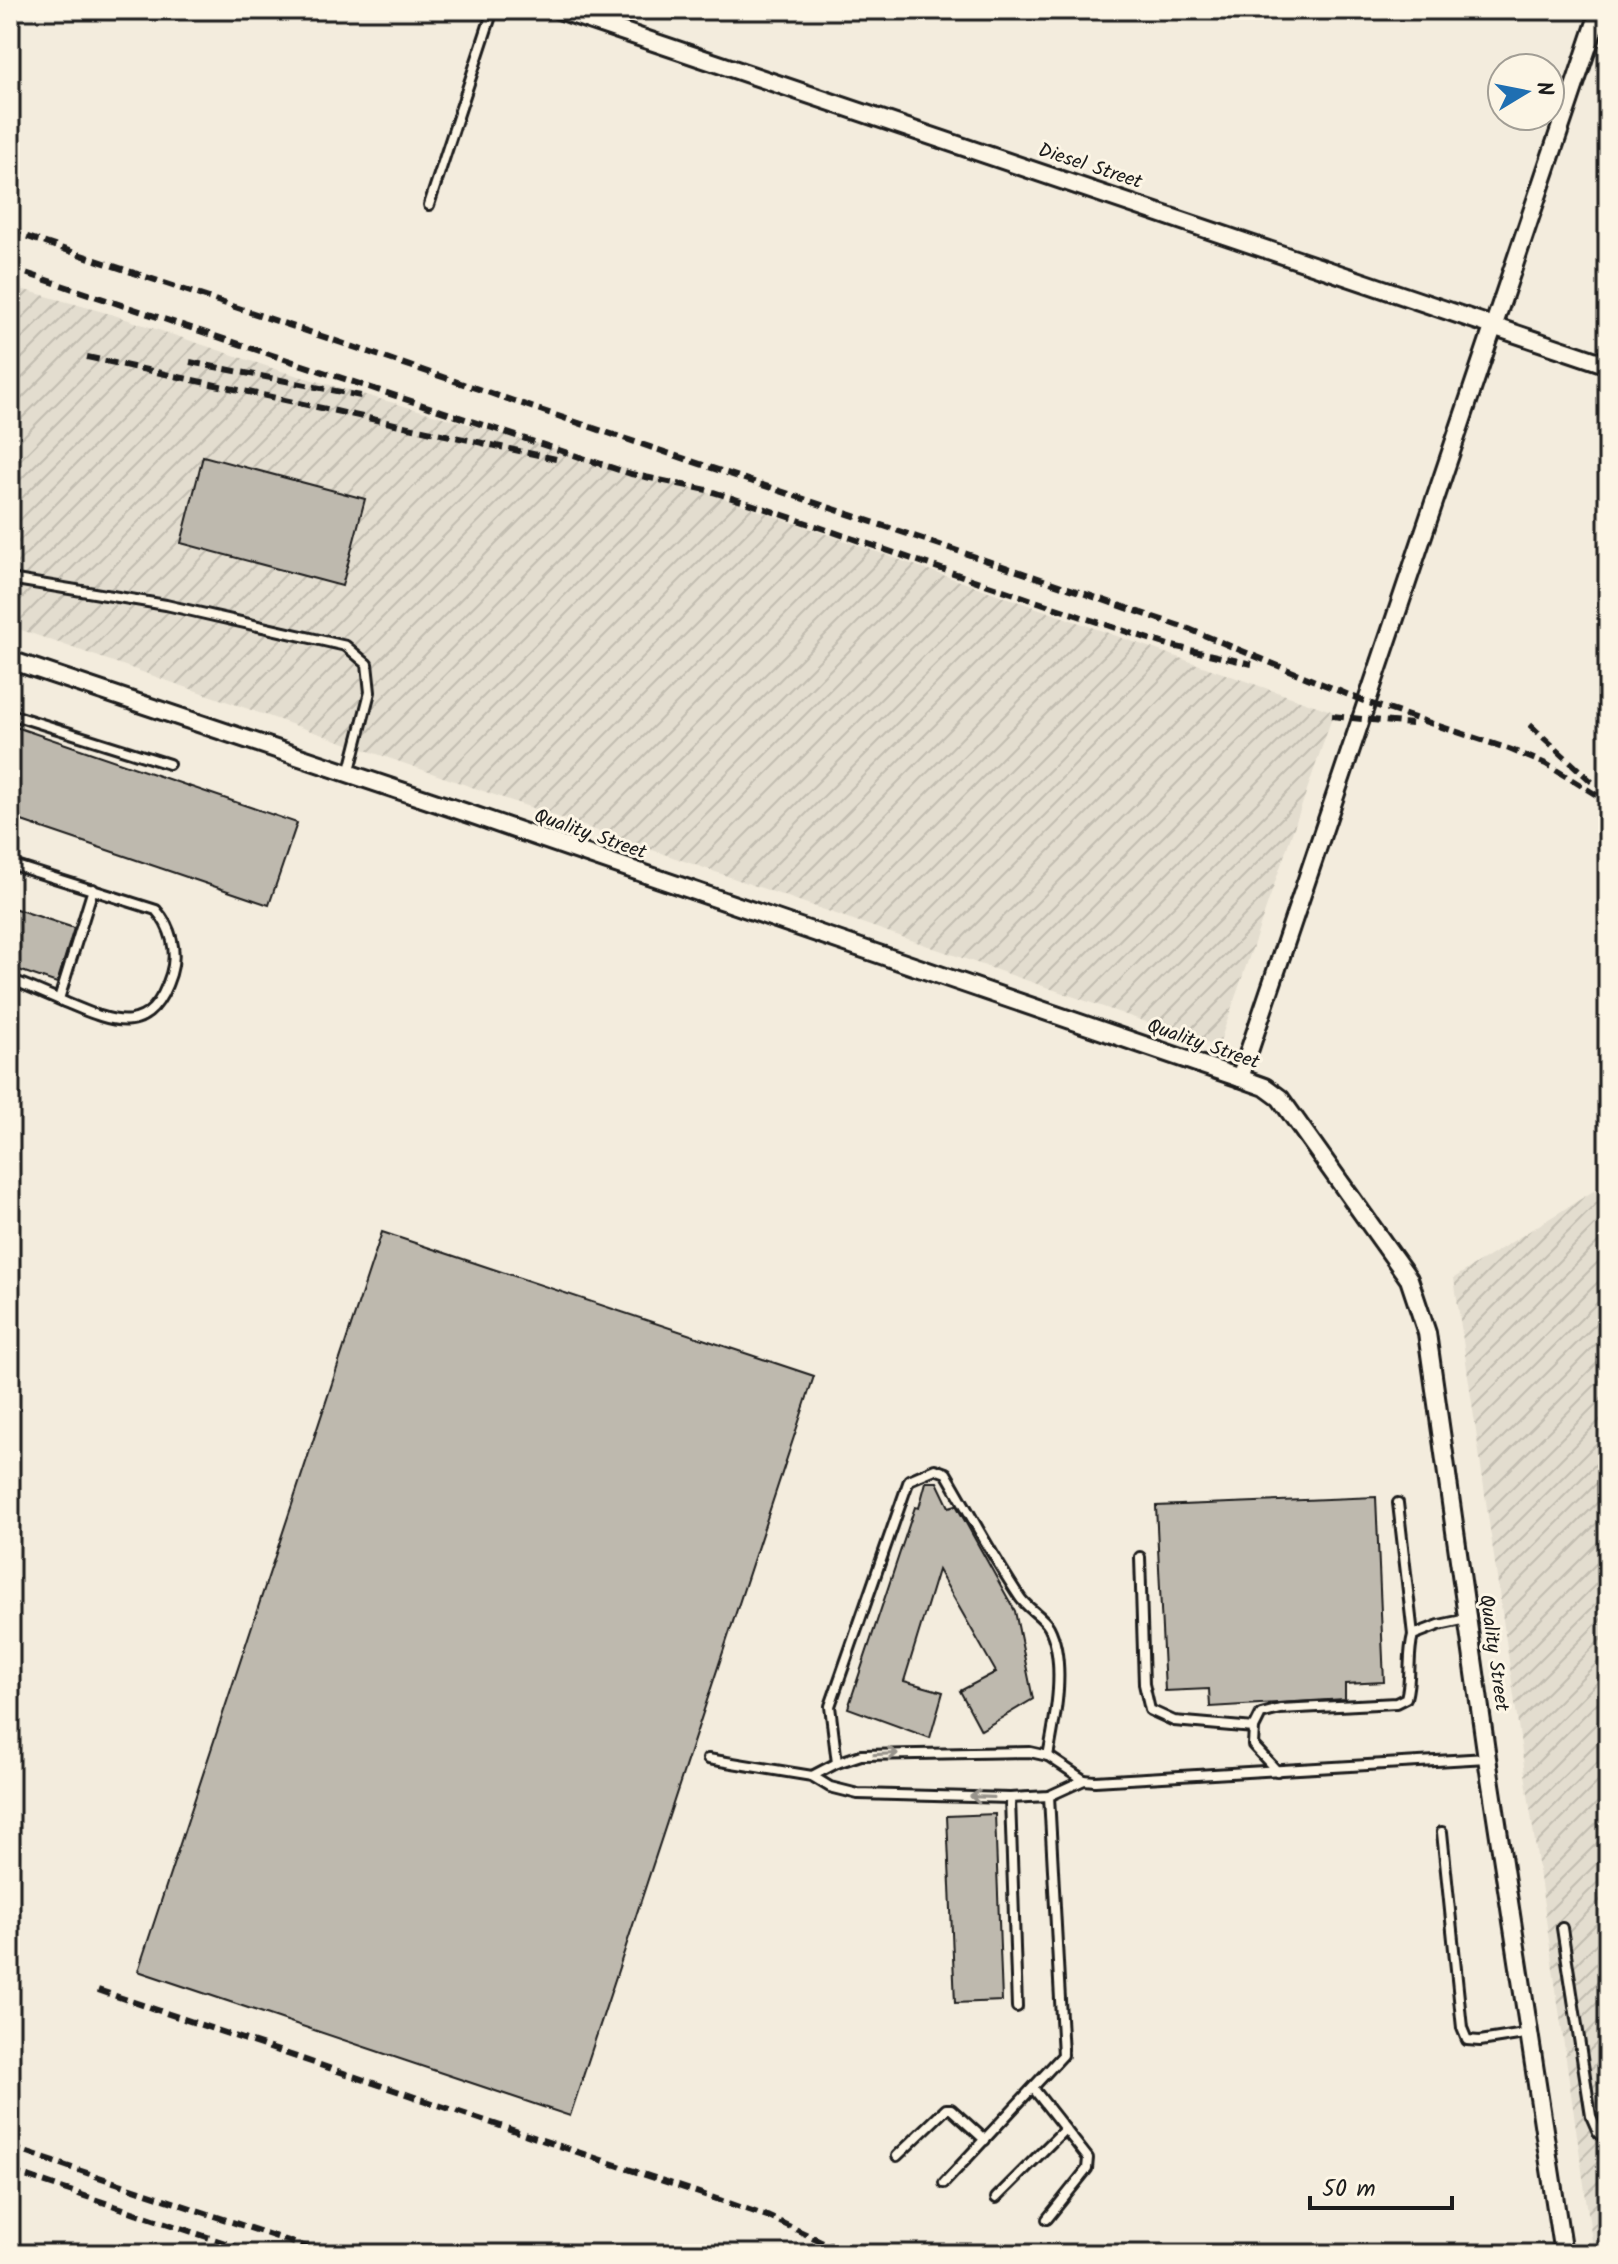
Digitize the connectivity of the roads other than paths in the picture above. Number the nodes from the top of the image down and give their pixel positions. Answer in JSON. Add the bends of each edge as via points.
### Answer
{"nodes":[{"id":1,"x":493,"y":10,"type":"edge"},
{"id":2,"x":559,"y":10,"type":"edge"},
{"id":3,"x":1600,"y":10,"type":"edge"},
{"id":4,"x":429,"y":205,"type":"dead end"},
{"id":5,"x":1494,"y":326,"type":"junction"},
{"id":6,"x":1608,"y":365,"type":"edge"},
{"id":7,"x":10,"y":579,"type":"edge"},
{"id":8,"x":10,"y":660,"type":"edge"},
{"id":9,"x":10,"y":714,"type":"edge"},
{"id":10,"x":169,"y":764,"type":"dead end"},
{"id":11,"x":349,"y":774,"type":"junction"},
{"id":12,"x":10,"y":864,"type":"edge"},
{"id":13,"x":93,"y":889,"type":"junction"},
{"id":14,"x":10,"y":979,"type":"edge"},
{"id":15,"x":59,"y":999,"type":"junction"},
{"id":16,"x":1240,"y":1078,"type":"junction"},
{"id":17,"x":1398,"y":1503,"type":"dead end"},
{"id":18,"x":1140,"y":1557,"type":"dead end"},
{"id":19,"x":1468,"y":1618,"type":"junction"},
{"id":20,"x":1413,"y":1635,"type":"junction"},
{"id":21,"x":1254,"y":1728,"type":"junction"},
{"id":22,"x":1048,"y":1756,"type":"junction"},
{"id":23,"x":1487,"y":1758,"type":"junction"},
{"id":24,"x":708,"y":1759,"type":"dead end"},
{"id":25,"x":837,"y":1763,"type":"junction"},
{"id":26,"x":1277,"y":1771,"type":"junction"},
{"id":27,"x":812,"y":1776,"type":"junction"},
{"id":28,"x":1084,"y":1780,"type":"junction"},
{"id":29,"x":1049,"y":1796,"type":"junction"},
{"id":30,"x":1010,"y":1798,"type":"junction"},
{"id":31,"x":1442,"y":1832,"type":"dead end"},
{"id":32,"x":1562,"y":1928,"type":"dead end"},
{"id":33,"x":1017,"y":2007,"type":"dead end"},
{"id":34,"x":1531,"y":2033,"type":"junction"},
{"id":35,"x":1033,"y":2088,"type":"junction"},
{"id":36,"x":1065,"y":2129,"type":"junction"},
{"id":37,"x":985,"y":2140,"type":"junction"},
{"id":38,"x":1608,"y":2141,"type":"edge"},
{"id":39,"x":897,"y":2156,"type":"dead end"},
{"id":40,"x":944,"y":2183,"type":"dead end"},
{"id":41,"x":996,"y":2198,"type":"dead end"},
{"id":42,"x":1047,"y":2219,"type":"dead end"},
{"id":43,"x":1563,"y":2254,"type":"edge"}],
"edges":[{"from":1,"to":4,"type":"lane"},
{"from":2,"to":5,"type":"street","name":"Diesel Street"},
{"from":3,"to":5,"type":"street"},
{"from":5,"to":6,"type":"street","name":"Diesel Street"},
{"from":5,"to":16,"type":"street"},
{"from":7,"to":11,"type":"lane","via":[[166,605],[346,646],[367,664],[370,692]]},
{"from":8,"to":11,"type":"street","name":"Quality Street"},
{"from":9,"to":10,"type":"lane"},
{"from":11,"to":16,"type":"street","name":"Quality Street"},
{"from":12,"to":13,"type":"lane"},
{"from":13,"to":15,"type":"lane"},
{"from":13,"to":15,"type":"lane","via":[[156,910],[172,942],[171,973],[158,1000],[137,1021],[113,1021]]},
{"from":14,"to":15,"type":"lane"},
{"from":16,"to":19,"type":"street","name":"Quality Street","via":[[1280,1098],[1409,1279],[1427,1333]]},
{"from":17,"to":20,"type":"lane"},
{"from":18,"to":21,"type":"lane","via":[[1144,1684],[1150,1710],[1174,1721]]},
{"from":19,"to":20,"type":"lane"},
{"from":19,"to":23,"type":"street","name":"Quality Street"},
{"from":20,"to":21,"type":"lane","via":[[1406,1698],[1396,1703],[1280,1709],[1261,1714]]},
{"from":21,"to":26,"type":"lane","via":[[1253,1745]]},
{"from":25,"to":22,"type":"lane","one_way":true,"via":[[894,1753]]},
{"from":22,"to":25,"type":"lane","via":[[1058,1682],[1049,1627],[1020,1599],[946,1473],[935,1469],[909,1480],[830,1706]]},
{"from":22,"to":28,"type":"lane"},
{"from":23,"to":26,"type":"lane"},
{"from":23,"to":34,"type":"street","name":"Quality Street"},
{"from":24,"to":27,"type":"lane"},
{"from":25,"to":27,"type":"lane"},
{"from":26,"to":28,"type":"lane"},
{"from":30,"to":27,"type":"lane","one_way":true,"via":[[858,1794]]},
{"from":28,"to":29,"type":"lane"},
{"from":29,"to":30,"type":"lane"},
{"from":29,"to":35,"type":"lane","via":[[1063,2055]]},
{"from":30,"to":33,"type":"lane"},
{"from":31,"to":34,"type":"lane","via":[[1467,2040]]},
{"from":32,"to":38,"type":"lane","via":[[1591,2116]]},
{"from":34,"to":43,"type":"street","name":"Quality Street"},
{"from":35,"to":36,"type":"lane"},
{"from":35,"to":37,"type":"lane"},
{"from":36,"to":41,"type":"lane"},
{"from":36,"to":42,"type":"lane","via":[[1088,2158],[1087,2169]]},
{"from":37,"to":39,"type":"lane","via":[[946,2109]]},
{"from":37,"to":40,"type":"lane"}]}
